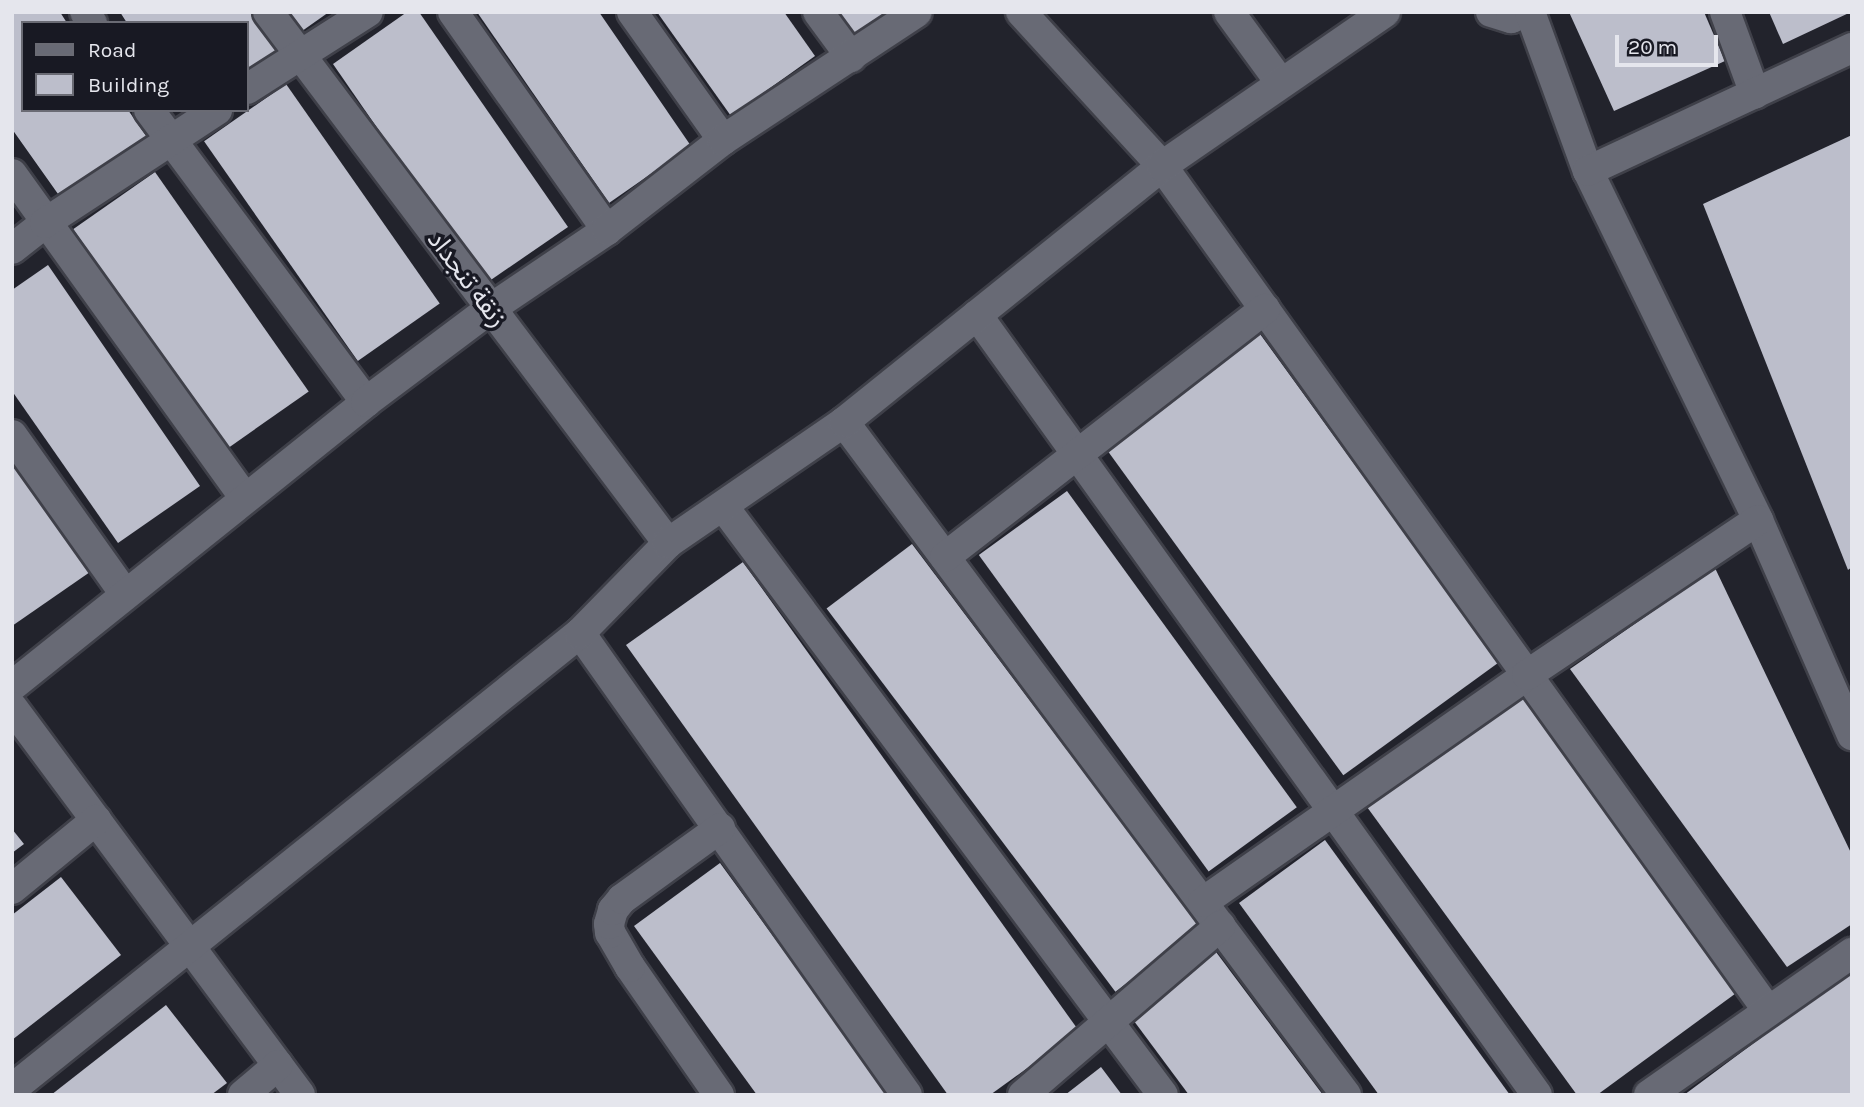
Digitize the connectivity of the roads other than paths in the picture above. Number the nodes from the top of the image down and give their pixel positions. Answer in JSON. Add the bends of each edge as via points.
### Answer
{"nodes":[{"id":1,"x":268,"y":12,"type":"edge"},
{"id":2,"x":368,"y":12,"type":"edge"},
{"id":3,"x":453,"y":12,"type":"edge"},
{"id":4,"x":632,"y":12,"type":"edge"},
{"id":5,"x":818,"y":12,"type":"edge"},
{"id":6,"x":917,"y":12,"type":"edge"},
{"id":7,"x":1021,"y":12,"type":"edge"},
{"id":8,"x":1229,"y":12,"type":"edge"},
{"id":9,"x":1385,"y":12,"type":"edge"},
{"id":10,"x":1491,"y":12,"type":"edge"},
{"id":11,"x":1528,"y":12,"type":"edge"},
{"id":12,"x":1725,"y":12,"type":"edge"},
{"id":13,"x":1852,"y":48,"type":"edge"},
{"id":14,"x":297,"y":55,"type":"junction"},
{"id":15,"x":850,"y":57,"type":"junction"},
{"id":16,"x":1280,"y":82,"type":"junction"},
{"id":17,"x":248,"y":88,"type":"edge"},
{"id":18,"x":1755,"y":94,"type":"junction"},
{"id":19,"x":150,"y":112,"type":"edge"},
{"id":20,"x":214,"y":112,"type":"edge"},
{"id":21,"x":723,"y":140,"type":"junction"},
{"id":22,"x":170,"y":142,"type":"junction"},
{"id":23,"x":1162,"y":166,"type":"junction"},
{"id":24,"x":1588,"y":171,"type":"junction"},
{"id":25,"x":12,"y":174,"type":"edge"},
{"id":26,"x":45,"y":223,"type":"junction"},
{"id":27,"x":607,"y":230,"type":"junction"},
{"id":28,"x":12,"y":249,"type":"edge"},
{"id":29,"x":491,"y":309,"type":"junction"},
{"id":30,"x":1265,"y":309,"type":"junction"},
{"id":31,"x":977,"y":315,"type":"junction"},
{"id":32,"x":366,"y":402,"type":"junction"},
{"id":33,"x":844,"y":422,"type":"junction"},
{"id":34,"x":12,"y":435,"type":"edge"},
{"id":35,"x":1077,"y":455,"type":"junction"},
{"id":36,"x":244,"y":498,"type":"junction"},
{"id":37,"x":723,"y":506,"type":"junction"},
{"id":38,"x":1758,"y":520,"type":"junction"},
{"id":39,"x":668,"y":543,"type":"junction"},
{"id":40,"x":945,"y":557,"type":"junction"},
{"id":41,"x":125,"y":594,"type":"junction"},
{"id":42,"x":580,"y":634,"type":"junction"},
{"id":43,"x":1527,"y":675,"type":"junction"},
{"id":44,"x":12,"y":687,"type":"edge"},
{"id":45,"x":1845,"y":700,"type":"edge"},
{"id":46,"x":12,"y":707,"type":"edge"},
{"id":47,"x":1852,"y":735,"type":"edge"},
{"id":48,"x":1332,"y":809,"type":"junction"},
{"id":49,"x":96,"y":820,"type":"junction"},
{"id":50,"x":720,"y":828,"type":"junction"},
{"id":51,"x":12,"y":889,"type":"edge"},
{"id":52,"x":1211,"y":914,"type":"junction"},
{"id":53,"x":190,"y":947,"type":"junction"},
{"id":54,"x":1852,"y":953,"type":"edge"},
{"id":55,"x":1768,"y":1011,"type":"junction"},
{"id":56,"x":1108,"y":1022,"type":"junction"},
{"id":57,"x":278,"y":1065,"type":"junction"},
{"id":58,"x":12,"y":1089,"type":"edge"},
{"id":59,"x":243,"y":1095,"type":"edge"},
{"id":60,"x":300,"y":1095,"type":"edge"},
{"id":61,"x":719,"y":1095,"type":"edge"},
{"id":62,"x":907,"y":1095,"type":"edge"},
{"id":63,"x":1023,"y":1095,"type":"edge"},
{"id":64,"x":1163,"y":1095,"type":"edge"},
{"id":65,"x":1346,"y":1095,"type":"edge"},
{"id":66,"x":1537,"y":1095,"type":"edge"},
{"id":67,"x":1649,"y":1095,"type":"edge"}],
"edges":[{"from":1,"to":14,"type":"street","name":"زنقة تنجداد"},
{"from":2,"to":14,"type":"street"},
{"from":3,"to":27,"type":"street"},
{"from":4,"to":21,"type":"street"},
{"from":5,"to":15,"type":"street"},
{"from":6,"to":15,"type":"street"},
{"from":7,"to":23,"type":"street"},
{"from":8,"to":16,"type":"street"},
{"from":9,"to":16,"type":"street"},
{"from":10,"to":11,"type":"street","via":[[1511,18]]},
{"from":11,"to":24,"type":"street"},
{"from":12,"to":18,"type":"street"},
{"from":13,"to":18,"type":"street"},
{"from":14,"to":17,"type":"street"},
{"from":14,"to":29,"type":"street","name":"زنقة تنجداد"},
{"from":15,"to":21,"type":"street"},
{"from":16,"to":23,"type":"street"},
{"from":18,"to":24,"type":"street"},
{"from":19,"to":22,"type":"street"},
{"from":20,"to":22,"type":"street"},
{"from":21,"to":27,"type":"street"},
{"from":22,"to":26,"type":"street"},
{"from":22,"to":32,"type":"street"},
{"from":23,"to":30,"type":"street"},
{"from":23,"to":31,"type":"street"},
{"from":24,"to":38,"type":"street"},
{"from":25,"to":26,"type":"street"},
{"from":26,"to":28,"type":"street"},
{"from":26,"to":36,"type":"street"},
{"from":27,"to":29,"type":"street"},
{"from":29,"to":32,"type":"street"},
{"from":29,"to":39,"type":"street","name":"زنقة تنجداد"},
{"from":30,"to":35,"type":"street"},
{"from":30,"to":43,"type":"street"},
{"from":31,"to":33,"type":"street"},
{"from":31,"to":35,"type":"street"},
{"from":32,"to":36,"type":"street"},
{"from":33,"to":37,"type":"street"},
{"from":33,"to":40,"type":"street"},
{"from":34,"to":41,"type":"street"},
{"from":35,"to":40,"type":"street"},
{"from":35,"to":48,"type":"street"},
{"from":36,"to":41,"type":"street"},
{"from":37,"to":39,"type":"street"},
{"from":37,"to":56,"type":"street"},
{"from":38,"to":43,"type":"street"},
{"from":38,"to":45,"type":"street"},
{"from":39,"to":42,"type":"street"},
{"from":40,"to":52,"type":"street"},
{"from":41,"to":44,"type":"street"},
{"from":42,"to":50,"type":"street"},
{"from":42,"to":53,"type":"street"},
{"from":43,"to":48,"type":"street"},
{"from":43,"to":55,"type":"street"},
{"from":45,"to":47,"type":"street"},
{"from":46,"to":49,"type":"street"},
{"from":48,"to":52,"type":"street"},
{"from":48,"to":66,"type":"street"},
{"from":49,"to":51,"type":"street"},
{"from":49,"to":53,"type":"street"},
{"from":50,"to":61,"type":"street","via":[[622,899],[609,925],[630,968]]},
{"from":50,"to":62,"type":"street"},
{"from":52,"to":56,"type":"street"},
{"from":52,"to":65,"type":"street"},
{"from":53,"to":57,"type":"street"},
{"from":53,"to":58,"type":"street"},
{"from":54,"to":55,"type":"street"},
{"from":55,"to":67,"type":"street"},
{"from":56,"to":63,"type":"street"},
{"from":56,"to":64,"type":"street"},
{"from":57,"to":59,"type":"street"},
{"from":57,"to":60,"type":"street"}]}
